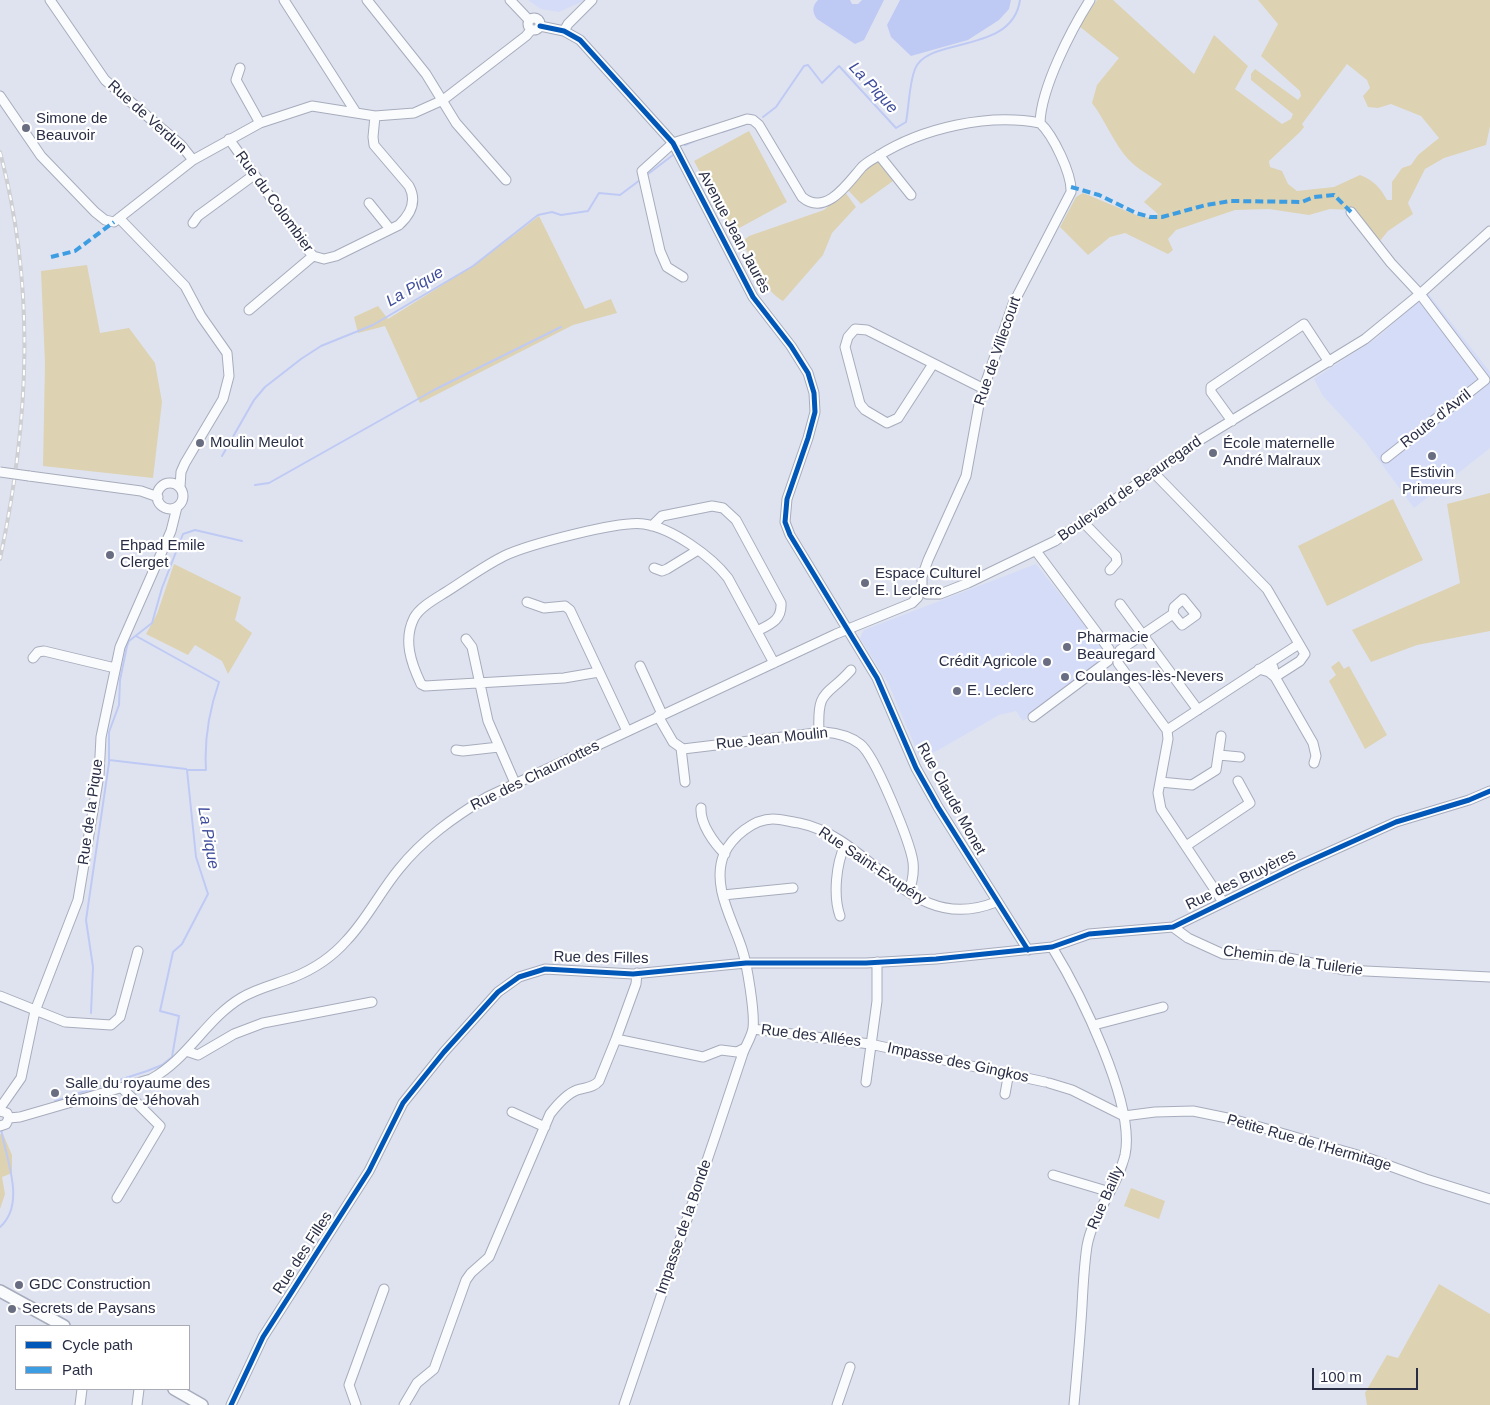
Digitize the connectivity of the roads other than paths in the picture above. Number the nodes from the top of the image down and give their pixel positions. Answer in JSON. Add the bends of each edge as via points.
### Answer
{"nodes":[{"id":1,"x":50,"y":0,"type":"edge"},
{"id":2,"x":284,"y":0,"type":"edge"},
{"id":3,"x":367,"y":0,"type":"edge"},
{"id":4,"x":510,"y":0,"type":"edge"},
{"id":5,"x":592,"y":0,"type":"edge"},
{"id":6,"x":1090,"y":0,"type":"edge"},
{"id":7,"x":536,"y":28,"type":"junction"},
{"id":8,"x":564,"y":31,"type":"junction"},
{"id":9,"x":240,"y":68,"type":"dead end"},
{"id":10,"x":0,"y":96,"type":"edge"},
{"id":11,"x":442,"y":100,"type":"junction"},
{"id":12,"x":355,"y":112,"type":"junction"},
{"id":13,"x":375,"y":116,"type":"junction"},
{"id":14,"x":1040,"y":123,"type":"junction"},
{"id":15,"x":260,"y":124,"type":"junction"},
{"id":16,"x":229,"y":139,"type":"junction"},
{"id":17,"x":673,"y":143,"type":"junction"},
{"id":18,"x":879,"y":155,"type":"junction"},
{"id":19,"x":193,"y":160,"type":"junction"},
{"id":20,"x":254,"y":175,"type":"junction"},
{"id":21,"x":506,"y":180,"type":"dead end"},
{"id":22,"x":911,"y":195,"type":"dead end"},
{"id":23,"x":370,"y":203,"type":"dead end"},
{"id":24,"x":1351,"y":212,"type":"dead end"},
{"id":25,"x":119,"y":218,"type":"junction"},
{"id":26,"x":193,"y":224,"type":"dead end"},
{"id":27,"x":390,"y":229,"type":"junction"},
{"id":28,"x":1490,"y":231,"type":"edge"},
{"id":29,"x":313,"y":256,"type":"junction"},
{"id":30,"x":683,"y":276,"type":"dead end"},
{"id":31,"x":1420,"y":294,"type":"junction"},
{"id":32,"x":249,"y":310,"type":"dead end"},
{"id":33,"x":1329,"y":362,"type":"junction"},
{"id":34,"x":933,"y":364,"type":"junction"},
{"id":35,"x":984,"y":389,"type":"junction"},
{"id":36,"x":1232,"y":421,"type":"junction"},
{"id":37,"x":1386,"y":458,"type":"dead end"},
{"id":38,"x":0,"y":472,"type":"edge"},
{"id":39,"x":181,"y":472,"type":"junction"},
{"id":40,"x":1153,"y":472,"type":"junction"},
{"id":41,"x":166,"y":485,"type":"junction"},
{"id":42,"x":180,"y":487,"type":"junction"},
{"id":43,"x":141,"y":491,"type":"junction"},
{"id":44,"x":158,"y":496,"type":"junction"},
{"id":45,"x":176,"y":507,"type":"junction"},
{"id":46,"x":166,"y":508,"type":"junction"},
{"id":47,"x":1083,"y":522,"type":"junction"},
{"id":48,"x":652,"y":526,"type":"junction"},
{"id":49,"x":171,"y":531,"type":"junction"},
{"id":50,"x":698,"y":550,"type":"junction"},
{"id":51,"x":1036,"y":551,"type":"junction"},
{"id":52,"x":654,"y":568,"type":"dead end"},
{"id":53,"x":1110,"y":570,"type":"dead end"},
{"id":54,"x":922,"y":594,"type":"junction"},
{"id":55,"x":527,"y":602,"type":"dead end"},
{"id":56,"x":1120,"y":604,"type":"dead end"},
{"id":57,"x":1174,"y":614,"type":"dead end"},
{"id":58,"x":848,"y":629,"type":"junction"},
{"id":59,"x":757,"y":631,"type":"junction"},
{"id":60,"x":1143,"y":635,"type":"junction"},
{"id":61,"x":466,"y":639,"type":"dead end"},
{"id":62,"x":1299,"y":644,"type":"junction"},
{"id":63,"x":1109,"y":649,"type":"junction"},
{"id":64,"x":1120,"y":650,"type":"junction"},
{"id":65,"x":33,"y":658,"type":"dead end"},
{"id":66,"x":1108,"y":661,"type":"junction"},
{"id":67,"x":774,"y":663,"type":"junction"},
{"id":68,"x":1118,"y":663,"type":"junction"},
{"id":69,"x":1268,"y":664,"type":"junction"},
{"id":70,"x":640,"y":666,"type":"dead end"},
{"id":71,"x":115,"y":668,"type":"junction"},
{"id":72,"x":1259,"y":669,"type":"junction"},
{"id":73,"x":851,"y":670,"type":"dead end"},
{"id":74,"x":599,"y":672,"type":"junction"},
{"id":75,"x":1275,"y":677,"type":"junction"},
{"id":76,"x":479,"y":682,"type":"junction"},
{"id":77,"x":1198,"y":710,"type":"junction"},
{"id":78,"x":660,"y":715,"type":"junction"},
{"id":79,"x":1033,"y":717,"type":"dead end"},
{"id":80,"x":1167,"y":730,"type":"junction"},
{"id":81,"x":627,"y":731,"type":"junction"},
{"id":82,"x":819,"y":732,"type":"junction"},
{"id":83,"x":1221,"y":736,"type":"dead end"},
{"id":84,"x":499,"y":747,"type":"junction"},
{"id":85,"x":681,"y":748,"type":"junction"},
{"id":86,"x":456,"y":750,"type":"dead end"},
{"id":87,"x":1219,"y":755,"type":"junction"},
{"id":88,"x":1240,"y":758,"type":"dead end"},
{"id":89,"x":1314,"y":763,"type":"dead end"},
{"id":90,"x":1238,"y":781,"type":"dead end"},
{"id":91,"x":685,"y":782,"type":"dead end"},
{"id":92,"x":1160,"y":782,"type":"junction"},
{"id":93,"x":516,"y":783,"type":"junction"},
{"id":94,"x":1490,"y":791,"type":"edge"},
{"id":95,"x":701,"y":808,"type":"dead end"},
{"id":96,"x":845,"y":845,"type":"junction"},
{"id":97,"x":1186,"y":846,"type":"junction"},
{"id":98,"x":725,"y":854,"type":"junction"},
{"id":99,"x":793,"y":888,"type":"dead end"},
{"id":100,"x":908,"y":892,"type":"junction"},
{"id":101,"x":723,"y":894,"type":"junction"},
{"id":102,"x":996,"y":902,"type":"junction"},
{"id":103,"x":1223,"y":902,"type":"junction"},
{"id":104,"x":840,"y":916,"type":"dead end"},
{"id":105,"x":1173,"y":927,"type":"junction"},
{"id":106,"x":1052,"y":947,"type":"junction"},
{"id":107,"x":1028,"y":950,"type":"junction"},
{"id":108,"x":138,"y":951,"type":"dead end"},
{"id":109,"x":877,"y":962,"type":"junction"},
{"id":110,"x":746,"y":963,"type":"junction"},
{"id":111,"x":637,"y":973,"type":"junction"},
{"id":112,"x":1490,"y":977,"type":"edge"},
{"id":113,"x":0,"y":996,"type":"edge"},
{"id":114,"x":372,"y":1002,"type":"dead end"},
{"id":115,"x":1163,"y":1007,"type":"dead end"},
{"id":116,"x":35,"y":1011,"type":"junction"},
{"id":117,"x":1094,"y":1025,"type":"junction"},
{"id":118,"x":753,"y":1029,"type":"junction"},
{"id":119,"x":616,"y":1039,"type":"junction"},
{"id":120,"x":870,"y":1044,"type":"junction"},
{"id":121,"x":745,"y":1048,"type":"junction"},
{"id":122,"x":186,"y":1051,"type":"junction"},
{"id":123,"x":1009,"y":1072,"type":"junction"},
{"id":124,"x":866,"y":1082,"type":"dead end"},
{"id":125,"x":122,"y":1088,"type":"junction"},
{"id":126,"x":1005,"y":1094,"type":"dead end"},
{"id":127,"x":512,"y":1112,"type":"dead end"},
{"id":128,"x":4,"y":1113,"type":"edge"},
{"id":129,"x":1124,"y":1116,"type":"junction"},
{"id":130,"x":0,"y":1126,"type":"edge"},
{"id":131,"x":545,"y":1127,"type":"junction"},
{"id":132,"x":1053,"y":1176,"type":"dead end"},
{"id":133,"x":1110,"y":1192,"type":"junction"},
{"id":134,"x":117,"y":1198,"type":"dead end"},
{"id":135,"x":1490,"y":1199,"type":"edge"},
{"id":136,"x":384,"y":1289,"type":"dead end"},
{"id":137,"x":0,"y":1291,"type":"edge"},
{"id":138,"x":62,"y":1325,"type":"edge"},
{"id":139,"x":850,"y":1368,"type":"dead end"},
{"id":140,"x":82,"y":1390,"type":"edge"},
{"id":141,"x":139,"y":1390,"type":"edge"},
{"id":142,"x":176,"y":1390,"type":"edge"},
{"id":143,"x":80,"y":1405,"type":"edge"},
{"id":144,"x":137,"y":1405,"type":"edge"},
{"id":145,"x":202,"y":1405,"type":"edge"},
{"id":146,"x":231,"y":1405,"type":"edge"},
{"id":147,"x":356,"y":1405,"type":"edge"},
{"id":148,"x":404,"y":1405,"type":"edge"},
{"id":149,"x":624,"y":1405,"type":"edge"},
{"id":150,"x":837,"y":1405,"type":"edge"},
{"id":151,"x":1074,"y":1405,"type":"edge"}],
"edges":[{"from":1,"to":19,"type":"street","name":"Rue de Verdun","via":[[105,80],[181,145]]},
{"from":2,"to":12,"type":"street"},
{"from":3,"to":11,"type":"street","via":[[426,74]]},
{"from":4,"to":7,"type":"street","via":[[529,20],[528,25]]},
{"from":5,"to":8,"type":"street"},
{"from":6,"to":14,"type":"street","via":[[1070,31],[1057,62]]},
{"from":7,"to":8,"type":"street","name":"Avenue Jean Jaurès"},
{"from":7,"to":11,"type":"street"},
{"from":8,"to":17,"type":"street","name":"Avenue Jean Jaurès","via":[[594,53]]},
{"from":9,"to":15,"type":"street","via":[[236,80]]},
{"from":10,"to":25,"type":"street","via":[[41,156],[83,200],[105,220],[114,222]]},
{"from":11,"to":13,"type":"street","via":[[414,113]]},
{"from":11,"to":21,"type":"street","via":[[456,123]]},
{"from":12,"to":13,"type":"street"},
{"from":12,"to":15,"type":"street","via":[[312,106]]},
{"from":13,"to":27,"type":"street","name":"Rue du Colombier","via":[[374,145],[409,186],[413,200],[406,218]]},
{"from":14,"to":18,"type":"street","via":[[1001,121],[942,128],[909,138]]},
{"from":14,"to":35,"type":"street","name":"Rue de Villecourt","via":[[1066,168],[1071,192],[1019,289]]},
{"from":15,"to":16,"type":"street"},
{"from":16,"to":19,"type":"street"},
{"from":16,"to":20,"type":"street","name":"Rue du Colombier"},
{"from":17,"to":18,"type":"street","via":[[747,119],[753,120],[796,190],[813,204],[835,196],[864,165]]},
{"from":17,"to":30,"type":"street","via":[[642,172],[660,251],[667,267]]},
{"from":17,"to":58,"type":"street","name":"Avenue Jean Jaurès","via":[[753,297],[808,373],[815,412],[789,486],[785,522],[799,553]]},
{"from":18,"to":22,"type":"street"},
{"from":19,"to":25,"type":"street"},
{"from":20,"to":26,"type":"street","via":[[198,216]]},
{"from":20,"to":29,"type":"street","name":"Rue du Colombier"},
{"from":23,"to":27,"type":"street"},
{"from":24,"to":31,"type":"street"},
{"from":25,"to":39,"type":"street","via":[[185,286],[227,353],[229,376],[223,399]]},
{"from":27,"to":29,"type":"street","name":"Rue du Colombier","via":[[336,256],[324,259]]},
{"from":28,"to":31,"type":"street","name":"Boulevard de Beauregard"},
{"from":29,"to":32,"type":"street"},
{"from":31,"to":33,"type":"street","name":"Boulevard de Beauregard","via":[[1365,339]]},
{"from":31,"to":37,"type":"street","name":"Route d'Avril","via":[[1486,380]]},
{"from":33,"to":36,"type":"street","name":"Boulevard de Beauregard"},
{"from":33,"to":36,"type":"street","via":[[1304,324],[1210,387]]},
{"from":34,"to":34,"type":"street","via":[[863,329],[856,329],[846,342],[860,404],[887,423],[898,418]]},
{"from":34,"to":35,"type":"street"},
{"from":35,"to":54,"type":"street","name":"Rue de Villecourt","via":[[966,476],[928,560],[922,578]]},
{"from":36,"to":40,"type":"street","name":"Boulevard de Beauregard"},
{"from":38,"to":43,"type":"street","bridge":true},
{"from":39,"to":41,"type":"street"},
{"from":39,"to":42,"type":"street"},
{"from":40,"to":47,"type":"street","name":"Boulevard de Beauregard"},
{"from":40,"to":62,"type":"street","via":[[1267,589]]},
{"from":41,"to":42,"type":"street"},
{"from":41,"to":43,"type":"street"},
{"from":41,"to":44,"type":"street"},
{"from":42,"to":45,"type":"street","via":[[183,498]]},
{"from":43,"to":44,"type":"street"},
{"from":44,"to":46,"type":"street"},
{"from":45,"to":46,"type":"street"},
{"from":45,"to":49,"type":"street","name":"Rue de la Pique"},
{"from":46,"to":49,"type":"street"},
{"from":47,"to":51,"type":"street","name":"Boulevard de Beauregard"},
{"from":47,"to":53,"type":"street","via":[[1116,556],[1117,562]]},
{"from":48,"to":50,"type":"street"},
{"from":48,"to":59,"type":"street","via":[[662,516],[712,506],[728,511],[736,520],[780,603],[777,620]]},
{"from":48,"to":76,"type":"street","via":[[612,527],[507,555],[418,612],[408,642],[421,684]]},
{"from":49,"to":71,"type":"street","name":"Rue de la Pique","via":[[124,635]]},
{"from":50,"to":52,"type":"street","via":[[667,569]]},
{"from":50,"to":59,"type":"street","via":[[728,578]]},
{"from":51,"to":54,"type":"street","name":"Boulevard de Beauregard","via":[[940,594]]},
{"from":51,"to":63,"type":"street"},
{"from":54,"to":58,"type":"street","name":"Boulevard de Beauregard","via":[[912,603]]},
{"from":55,"to":74,"type":"street","via":[[544,608],[568,608]]},
{"from":56,"to":60,"type":"street"},
{"from":57,"to":60,"type":"street"},
{"from":58,"to":67,"type":"street","name":"Rue des Chaumottes"},
{"from":58,"to":102,"type":"street","name":"Rue Claude Monet","via":[[890,704],[916,768]]},
{"from":59,"to":67,"type":"street"},
{"from":60,"to":64,"type":"street"},
{"from":60,"to":77,"type":"street"},
{"from":61,"to":76,"type":"street","via":[[472,647]]},
{"from":62,"to":69,"type":"street"},
{"from":62,"to":75,"type":"street","via":[[1304,658]]},
{"from":63,"to":64,"type":"street","via":[[1116,647]]},
{"from":63,"to":66,"type":"street","via":[[1106,653]]},
{"from":64,"to":68,"type":"street","via":[[1122,656]]},
{"from":65,"to":71,"type":"street","via":[[44,651]]},
{"from":66,"to":68,"type":"street"},
{"from":66,"to":79,"type":"street"},
{"from":67,"to":78,"type":"street","name":"Rue des Chaumottes"},
{"from":68,"to":80,"type":"street"},
{"from":69,"to":72,"type":"street"},
{"from":69,"to":75,"type":"street","via":[[1273,667]]},
{"from":70,"to":78,"type":"street"},
{"from":71,"to":116,"type":"street","name":"Rue de la Pique","via":[[100,737],[99,775],[78,900]]},
{"from":72,"to":75,"type":"street"},
{"from":72,"to":77,"type":"street"},
{"from":73,"to":82,"type":"street","via":[[824,693],[819,711]]},
{"from":74,"to":76,"type":"street","via":[[564,678]]},
{"from":74,"to":81,"type":"street"},
{"from":75,"to":89,"type":"street","via":[[1313,742]]},
{"from":76,"to":84,"type":"street","via":[[488,721]]},
{"from":77,"to":80,"type":"street"},
{"from":78,"to":81,"type":"street","name":"Rue des Chaumottes"},
{"from":78,"to":85,"type":"street","via":[[673,742]]},
{"from":80,"to":92,"type":"street"},
{"from":81,"to":93,"type":"street","name":"Rue des Chaumottes"},
{"from":82,"to":85,"type":"street","name":"Rue Jean Moulin"},
{"from":82,"to":100,"type":"street","name":"Rue Jean Moulin","via":[[836,733],[852,739],[861,744],[871,757],[911,854],[913,878]]},
{"from":83,"to":87,"type":"street"},
{"from":84,"to":86,"type":"street"},
{"from":84,"to":93,"type":"street"},
{"from":85,"to":91,"type":"street"},
{"from":87,"to":88,"type":"street"},
{"from":87,"to":92,"type":"street","via":[[1216,770],[1192,785]]},
{"from":90,"to":97,"type":"street","via":[[1250,803]]},
{"from":92,"to":97,"type":"street","via":[[1158,798],[1161,809]]},
{"from":93,"to":122,"type":"street","name":"Rue des Chaumottes","via":[[463,811],[419,847],[399,869],[348,940],[333,954],[315,967],[241,998]]},
{"from":94,"to":103,"type":"street","name":"Rue des Bruyères","via":[[1396,822]]},
{"from":95,"to":98,"type":"street","via":[[706,827]]},
{"from":96,"to":98,"type":"street","name":"Rue Saint-Exupéry","via":[[815,827],[773,819],[763,820],[739,834]]},
{"from":96,"to":100,"type":"street","name":"Rue Saint-Exupéry"},
{"from":96,"to":104,"type":"street","via":[[838,869]]},
{"from":97,"to":103,"type":"street"},
{"from":98,"to":101,"type":"street","name":"Rue Saint-Exupéry"},
{"from":99,"to":101,"type":"street"},
{"from":100,"to":102,"type":"street","name":"Rue Saint-Exupéry","via":[[931,906],[958,911]]},
{"from":101,"to":110,"type":"street","name":"Rue Saint-Exupéry"},
{"from":102,"to":107,"type":"street","name":"Rue Claude Monet"},
{"from":103,"to":105,"type":"street","name":"Rue des Bruyères"},
{"from":105,"to":106,"type":"street","name":"Rue des Bruyères","via":[[1089,934]]},
{"from":105,"to":112,"type":"street","name":"Chemin de la Tuilerie","via":[[1188,938],[1223,954],[1279,956],[1345,970]]},
{"from":106,"to":107,"type":"street","name":"Rue des Filles"},
{"from":106,"to":117,"type":"street","name":"Rue Bailly"},
{"from":107,"to":109,"type":"street","name":"Rue des Filles"},
{"from":108,"to":116,"type":"street","via":[[120,1017],[115,1024],[65,1022]]},
{"from":109,"to":110,"type":"street","name":"Rue des Filles"},
{"from":109,"to":120,"type":"street","via":[[877,1001]]},
{"from":110,"to":111,"type":"street","name":"Rue des Filles"},
{"from":110,"to":118,"type":"street","name":"Rue Saint-Exupéry"},
{"from":111,"to":119,"type":"street"},
{"from":111,"to":146,"type":"street","name":"Rue des Filles","via":[[546,969],[519,977],[498,992],[403,1103],[369,1171],[263,1337]]},
{"from":113,"to":116,"type":"street"},
{"from":114,"to":122,"type":"street","via":[[263,1023],[234,1034],[198,1055]]},
{"from":115,"to":117,"type":"street"},
{"from":116,"to":128,"type":"street","name":"Rue de la Pique","via":[[21,1078]]},
{"from":117,"to":129,"type":"street","name":"Rue Bailly"},
{"from":118,"to":120,"type":"street","name":"Rue des Allées"},
{"from":118,"to":121,"type":"street","name":"Impasse de la Bonde"},
{"from":119,"to":121,"type":"street","via":[[703,1057],[721,1050],[737,1052]]},
{"from":119,"to":131,"type":"street","via":[[599,1081],[566,1097]]},
{"from":120,"to":123,"type":"street","name":"Impasse des Gingkos"},
{"from":120,"to":124,"type":"street"},
{"from":121,"to":149,"type":"street","name":"Impasse de la Bonde"},
{"from":122,"to":125,"type":"street","name":"Rue des Chaumottes","via":[[167,1071]]},
{"from":123,"to":126,"type":"street"},
{"from":123,"to":129,"type":"street","name":"Impasse des Gingkos","via":[[1072,1090]]},
{"from":125,"to":128,"type":"street","name":"Rue des Chaumottes"},
{"from":125,"to":134,"type":"street","via":[[160,1126]]},
{"from":127,"to":131,"type":"street"},
{"from":128,"to":130,"type":"street","via":[[6,1124]]},
{"from":129,"to":133,"type":"street","name":"Rue Bailly","via":[[1125,1152]]},
{"from":129,"to":135,"type":"street","name":"Petite Rue de l'Hermitage","via":[[1193,1111],[1232,1119],[1368,1158]]},
{"from":131,"to":148,"type":"street","via":[[490,1256],[466,1280],[434,1369],[416,1383]]},
{"from":132,"to":133,"type":"street"},
{"from":133,"to":151,"type":"street","name":"Rue Bailly","via":[[1097,1214],[1087,1246]]},
{"from":136,"to":147,"type":"street","via":[[349,1385]]},
{"from":137,"to":138,"type":"main road"},
{"from":139,"to":150,"type":"street"},
{"from":140,"to":143,"type":"street"},
{"from":141,"to":144,"type":"street"},
{"from":142,"to":145,"type":"main road"}]}
